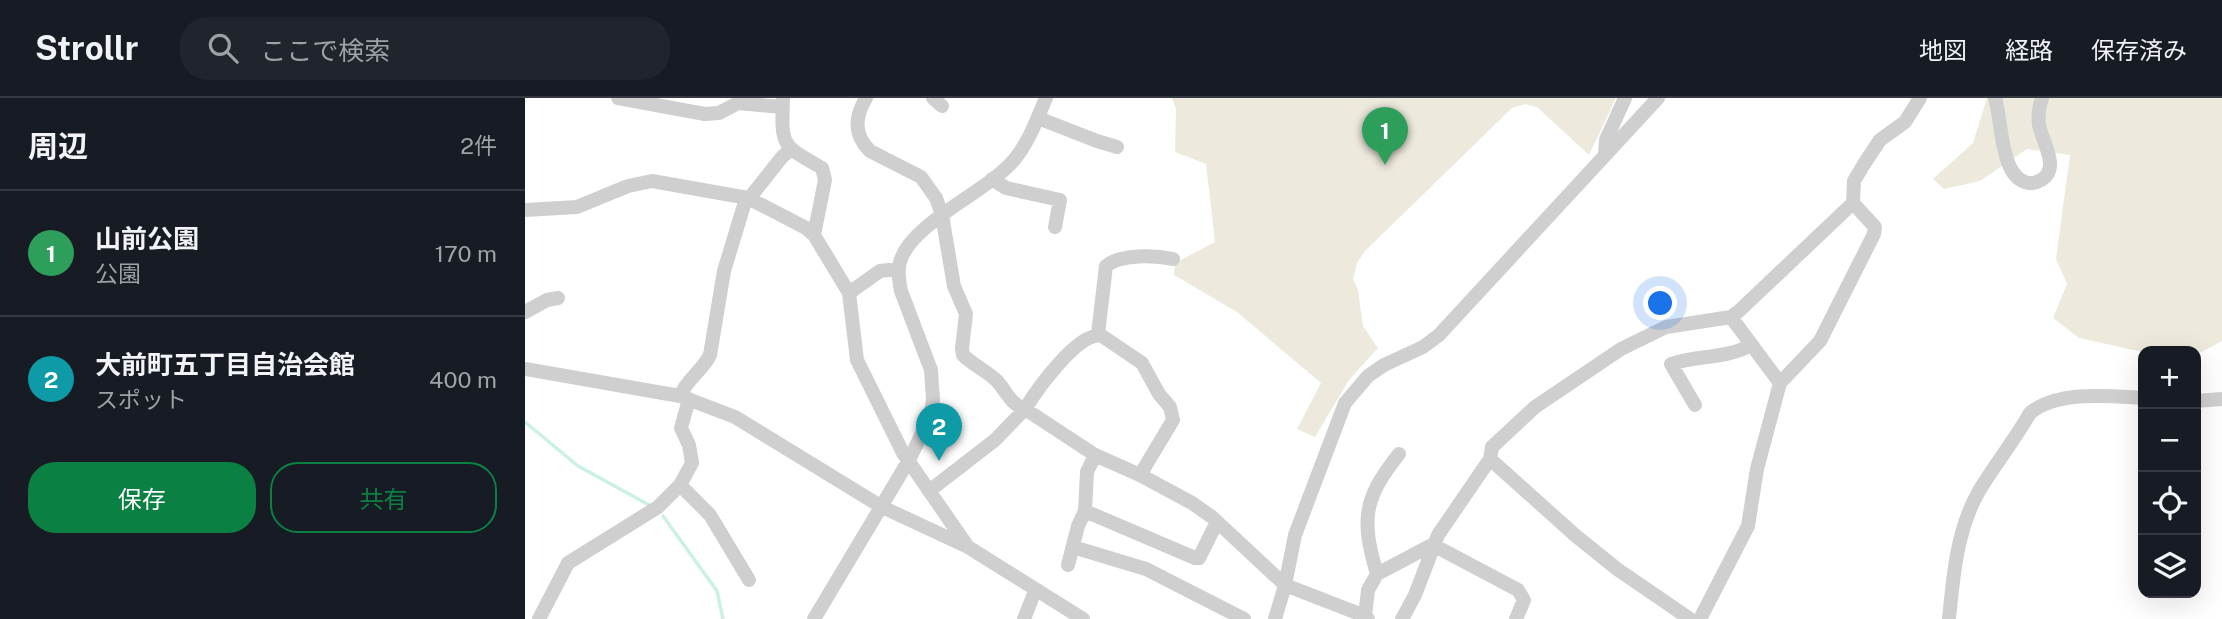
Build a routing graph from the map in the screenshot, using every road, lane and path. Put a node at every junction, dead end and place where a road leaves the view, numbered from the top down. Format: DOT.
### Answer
graph roads {
  1 [pos="618,98"];
  2 [pos="866,98"];
  3 [pos="1046,98"];
  4 [pos="1625,98"];
  5 [pos="1658,98"];
  6 [pos="1920,98"];
  7 [pos="1995,98"];
  8 [pos="2042,98"];
  9 [pos="783,103"];
  10 [pos="1038,118"];
  11 [pos="1117,147"];
  12 [pos="790,149"];
  13 [pos="1605,154"];
  14 [pos="992,179"];
  15 [pos="748,198"];
  16 [pos="1853,202"];
  17 [pos="525,210"];
  18 [pos="942,215"];
  19 [pos="1055,227"];
  20 [pos="814,235"];
  21 [pos="1173,259"];
  22 [pos="899,269"];
  23 [pos="849,293"];
  24 [pos="558,298"];
  25 [pos="525,312"];
  26 [pos="1731,317"];
  27 [pos="1098,334"];
  28 [pos="1751,345"];
  29 [pos="525,369"];
  30 [pos="1780,383"];
  31 [pos="685,397"];
  32 [pos="2138,398"];
  33 [pos="2222,399"];
  34 [pos="2201,401"];
  35 [pos="1695,405"];
  36 [pos="1025,409"];
  37 [pos="1399,454"];
  38 [pos="1095,455"];
  39 [pos="1490,458"];
  40 [pos="909,460"];
  41 [pos="1140,475"];
  42 [pos="680,485"];
  43 [pos="929,491"];
  44 [pos="882,507"];
  45 [pos="1085,511"];
  46 [pos="1217,522"];
  47 [pos="1435,546"];
  48 [pos="968,547"];
  49 [pos="1073,547"];
  50 [pos="1068,565"];
  51 [pos="1377,574"];
  52 [pos="749,580"];
  53 [pos="1285,585"];
  54 [pos="1035,591"];
  55 [pos="1366,617"];
  56 [pos="540,619"];
  57 [pos="814,619"];
  58 [pos="1024,619"];
  59 [pos="1083,619"];
  60 [pos="1244,619"];
  61 [pos="1275,619"];
  62 [pos="1402,619"];
  63 [pos="1516,619"];
  64 [pos="1691,619"];
  65 [pos="1700,619"];
  66 [pos="1949,619"];
  1 -- 9 [label="street"];
  2 -- 18 [label="street"];
  3 -- 10 [label="street"];
  4 -- 13 [label="street"];
  5 -- 13 [label="street"];
  6 -- 16 [label="street"];
  7 -- 8 [label="street"];
  9 -- 12 [label="street"];
  10 -- 11 [label="street"];
  10 -- 14 [label="street"];
  12 -- 15 [label="street"];
  12 -- 20 [label="street"];
  13 -- 53 [label="street"];
  14 -- 18 [label="street"];
  14 -- 19 [label="street"];
  15 -- 17 [label="street"];
  15 -- 20 [label="street"];
  15 -- 31 [label="street"];
  16 -- 26 [label="street"];
  16 -- 30 [label="street"];
  18 -- 22 [label="street"];
  18 -- 36 [label="street"];
  20 -- 23 [label="street"];
  21 -- 27 [label="street"];
  22 -- 23 [label="street"];
  22 -- 40 [label="street"];
  23 -- 40 [label="street"];
  24 -- 25 [label="street"];
  26 -- 28 [label="street"];
  26 -- 39 [label="street"];
  27 -- 36 [label="street"];
  27 -- 41 [label="street"];
  28 -- 30 [label="street"];
  28 -- 35 [label="street"];
  29 -- 31 [label="street"];
  30 -- 65 [label="street"];
  31 -- 42 [label="street"];
  31 -- 44 [label="street"];
  32 -- 66 [label="street"];
  33 -- 34 [label="street"];
  36 -- 38 [label="street"];
  36 -- 43 [label="street"];
  37 -- 51 [label="street"];
  38 -- 41 [label="street"];
  38 -- 45 [label="street"];
  39 -- 47 [label="street"];
  39 -- 64 [label="street"];
  40 -- 43 [label="street"];
  40 -- 44 [label="street"];
  41 -- 46 [label="street"];
  42 -- 52 [label="street"];
  42 -- 56 [label="street"];
  43 -- 48 [label="street"];
  44 -- 48 [label="street"];
  44 -- 57 [label="street"];
  45 -- 46 [label="street"];
  45 -- 49 [label="street"];
  46 -- 53 [label="street"];
  47 -- 51 [label="street"];
  47 -- 62 [label="street"];
  47 -- 63 [label="street"];
  48 -- 54 [label="street"];
  49 -- 50 [label="street"];
  49 -- 60 [label="street"];
  51 -- 55 [label="street"];
  53 -- 55 [label="street"];
  53 -- 61 [label="street"];
  54 -- 58 [label="street"];
  54 -- 59 [label="street"];
}
